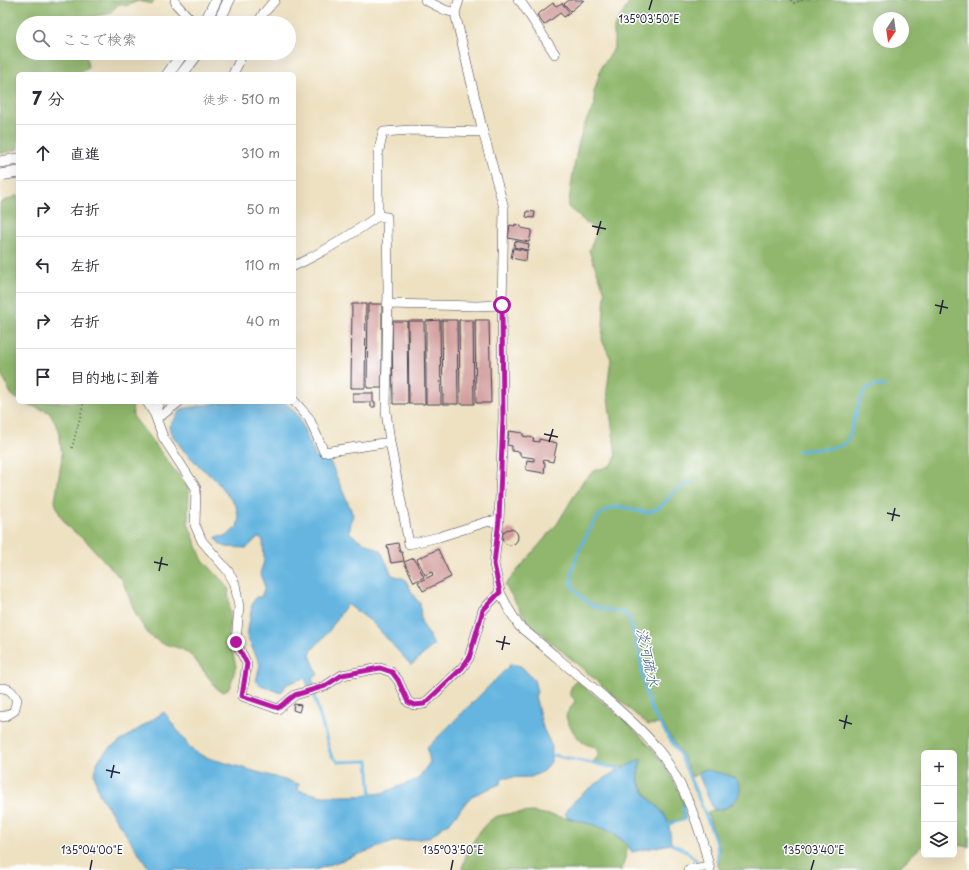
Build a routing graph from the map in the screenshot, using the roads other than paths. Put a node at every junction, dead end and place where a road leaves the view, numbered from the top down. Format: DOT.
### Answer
graph roads {
  1 [pos="175,0"];
  2 [pos="216,0"];
  3 [pos="229,0"];
  4 [pos="275,0"];
  5 [pos="425,0"];
  6 [pos="459,0"];
  7 [pos="518,0"];
  8 [pos="455,13"];
  9 [pos="187,16"];
  10 [pos="208,16"];
  11 [pos="221,16"];
  12 [pos="262,16"];
  13 [pos="555,54"];
  14 [pos="178,60"];
  15 [pos="193,60"];
  16 [pos="239,60"];
  17 [pos="169,72"];
  18 [pos="184,72"];
  19 [pos="234,72"];
  20 [pos="483,132"];
  21 [pos="16,159"];
  22 [pos="0,162"];
  23 [pos="16,172"];
  24 [pos="0,175"];
  25 [pos="378,216"];
  26 [pos="296,265"];
  27 [pos="387,304"];
  28 [pos="502,305"];
  29 [pos="296,403"];
  30 [pos="148,404"];
  31 [pos="158,404"];
  32 [pos="176,404"];
  33 [pos="155,415"];
  34 [pos="390,442"];
  35 [pos="499,520"];
  36 [pos="500,592"];
  37 [pos="0,688"];
  38 [pos="0,716"];
  39 [pos="709,868"];
  40 [pos="688,870"];
  1 -- 9 [label="street"];
  2 -- 10 [label="street"];
  3 -- 11 [label="street"];
  4 -- 12 [label="street"];
  5 -- 8 [label="street"];
  6 -- 8 [label="street"];
  7 -- 13 [label="street"];
  8 -- 20 [label="street"];
  14 -- 17 [label="street"];
  15 -- 18 [label="street"];
  16 -- 19 [label="street"];
  20 -- 25 [label="street"];
  20 -- 28 [label="street"];
  21 -- 22 [label="street"];
  23 -- 24 [label="street"];
  25 -- 26 [label="street"];
  25 -- 27 [label="street"];
  27 -- 28 [label="street"];
  27 -- 34 [label="street"];
  28 -- 35 [label="street"];
  29 -- 34 [label="street"];
  30 -- 33 [label="street"];
  31 -- 33 [label="street"];
  32 -- 33 [label="street"];
  33 -- 36 [label="street"];
  34 -- 35 [label="street"];
  35 -- 36 [label="street"];
  36 -- 39 [label="street"];
  37 -- 38 [label="street"];
  39 -- 40 [label="street"];
}
